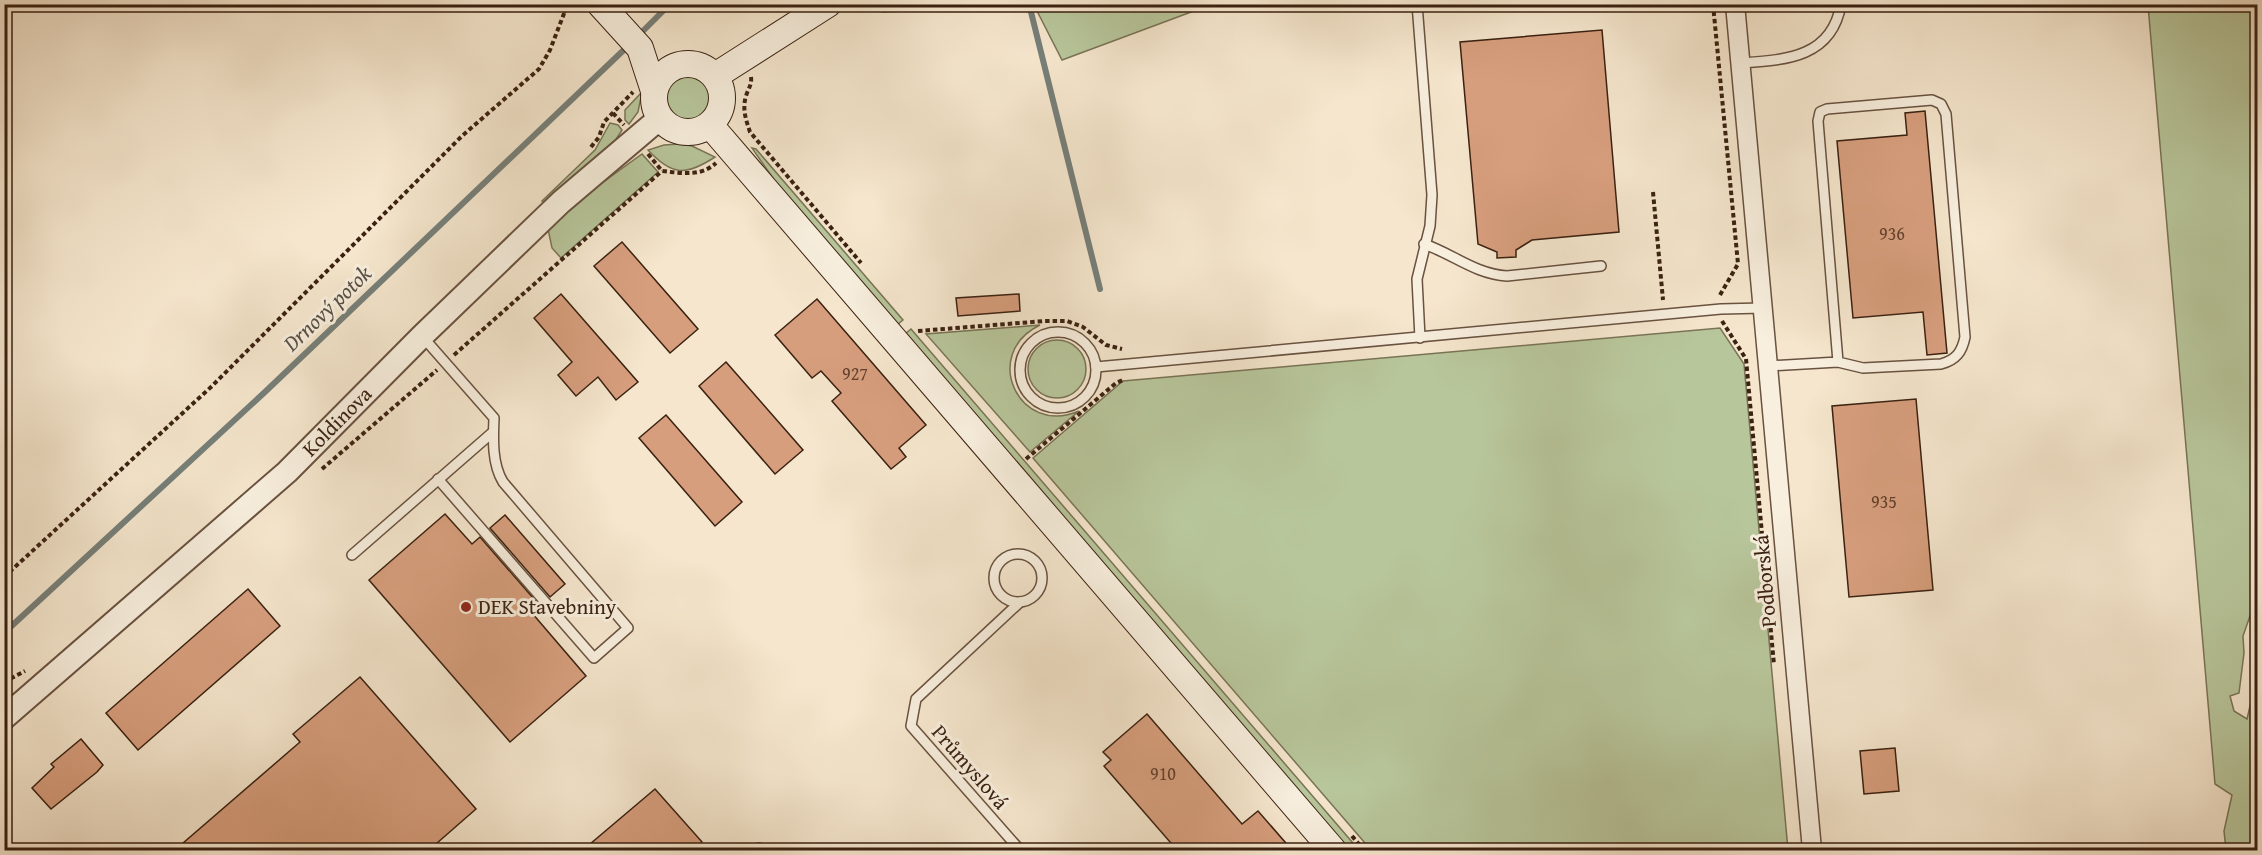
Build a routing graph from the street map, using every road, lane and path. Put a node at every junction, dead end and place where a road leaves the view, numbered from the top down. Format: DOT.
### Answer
graph roads {
  1 [pos="559,4"];
  2 [pos="572,4"];
  3 [pos="828,4"];
  4 [pos="1417,4"];
  5 [pos="1713,4"];
  6 [pos="1736,4"];
  7 [pos="1841,4"];
  8 [pos="603,8"];
  9 [pos="565,11"];
  10 [pos="645,53"];
  11 [pos="742,60"];
  12 [pos="1741,63"];
  13 [pos="678,65"];
  14 [pos="715,76"];
  15 [pos="654,91"];
  16 [pos="660,118"];
  17 [pos="710,125"];
  18 [pos="663,171"];
  19 [pos="1653,192"];
  20 [pos="1424,244"];
  21 [pos="1601,266"];
  22 [pos="864,267"];
  23 [pos="1720,295"];
  24 [pos="1709,296"];
  25 [pos="1675,299"];
  26 [pos="1663,300"];
  27 [pos="1652,301"];
  28 [pos="1763,308"];
  29 [pos="1721,309"];
  30 [pos="910,322"];
  31 [pos="422,336"];
  32 [pos="1420,338"];
  33 [pos="1127,349"];
  34 [pos="451,357"];
  35 [pos="1838,362"];
  36 [pos="442,365"];
  37 [pos="1768,366"];
  38 [pos="1096,367"];
  39 [pos="1128,377"];
  40 [pos="493,432"];
  41 [pos="1026,459"];
  42 [pos="316,474"];
  43 [pos="438,479"];
  44 [pos="352,555"];
  45 [pos="4,577"];
  46 [pos="1020,602"];
  47 [pos="1775,666"];
  48 [pos="4,718"];
  49 [pos="756,850"];
  50 [pos="762,850"];
  51 [pos="1020,850"];
  52 [pos="1333,850"];
  53 [pos="1812,850"];
  1 -- 9 [label="path"];
  2 -- 9 [label="path"];
  3 -- 11 [label="main road"];
  4 -- 20 [label="lane"];
  5 -- 23 [label="path"];
  6 -- 12 [label="street, Podborská"];
  7 -- 12 [label="lane"];
  8 -- 10 [label="main road"];
  9 -- 45 [label="path"];
  10 -- 13 [label="main road"];
  10 -- 15 [label="main road"];
  11 -- 14 [label="main road"];
  11 -- 22 [label="path"];
  12 -- 28 [label="street, Podborská"];
  13 -- 14 [label="main road"];
  13 -- 15 [label="main road"];
  14 -- 17 [label="main road"];
  15 -- 16 [label="main road"];
  16 -- 17 [label="main road"];
  16 -- 31 [label="street, Koldinova"];
  17 -- 52 [label="main road"];
  18 -- 34 [label="path"];
  19 -- 26 [label="path"];
  20 -- 21 [label="lane"];
  20 -- 32 [label="lane"];
  23 -- 24 [label="path"];
  23 -- 29 [label="path"];
  25 -- 26 [label="path"];
  26 -- 27 [label="path"];
  28 -- 29 [label="lane"];
  28 -- 37 [label="street, Podborská"];
  29 -- 32 [label="lane"];
  29 -- 47 [label="path"];
  30 -- 33 [label="path"];
  31 -- 40 [label="lane"];
  31 -- 48 [label="street, Koldinova"];
  32 -- 38 [label="lane"];
  35 -- 35 [label="lane"];
  35 -- 37 [label="lane"];
  36 -- 42 [label="path"];
  37 -- 53 [label="street, Podborská"];
  38 -- 38 [label="lane"];
  39 -- 41 [label="path"];
  40 -- 43 [label="lane"];
  40 -- 43 [label="lane"];
  43 -- 44 [label="lane"];
  46 -- 46 [label="lane"];
  46 -- 51 [label="lane, Průmyslová"];
  49 -- 50 [label="lane"];
}
